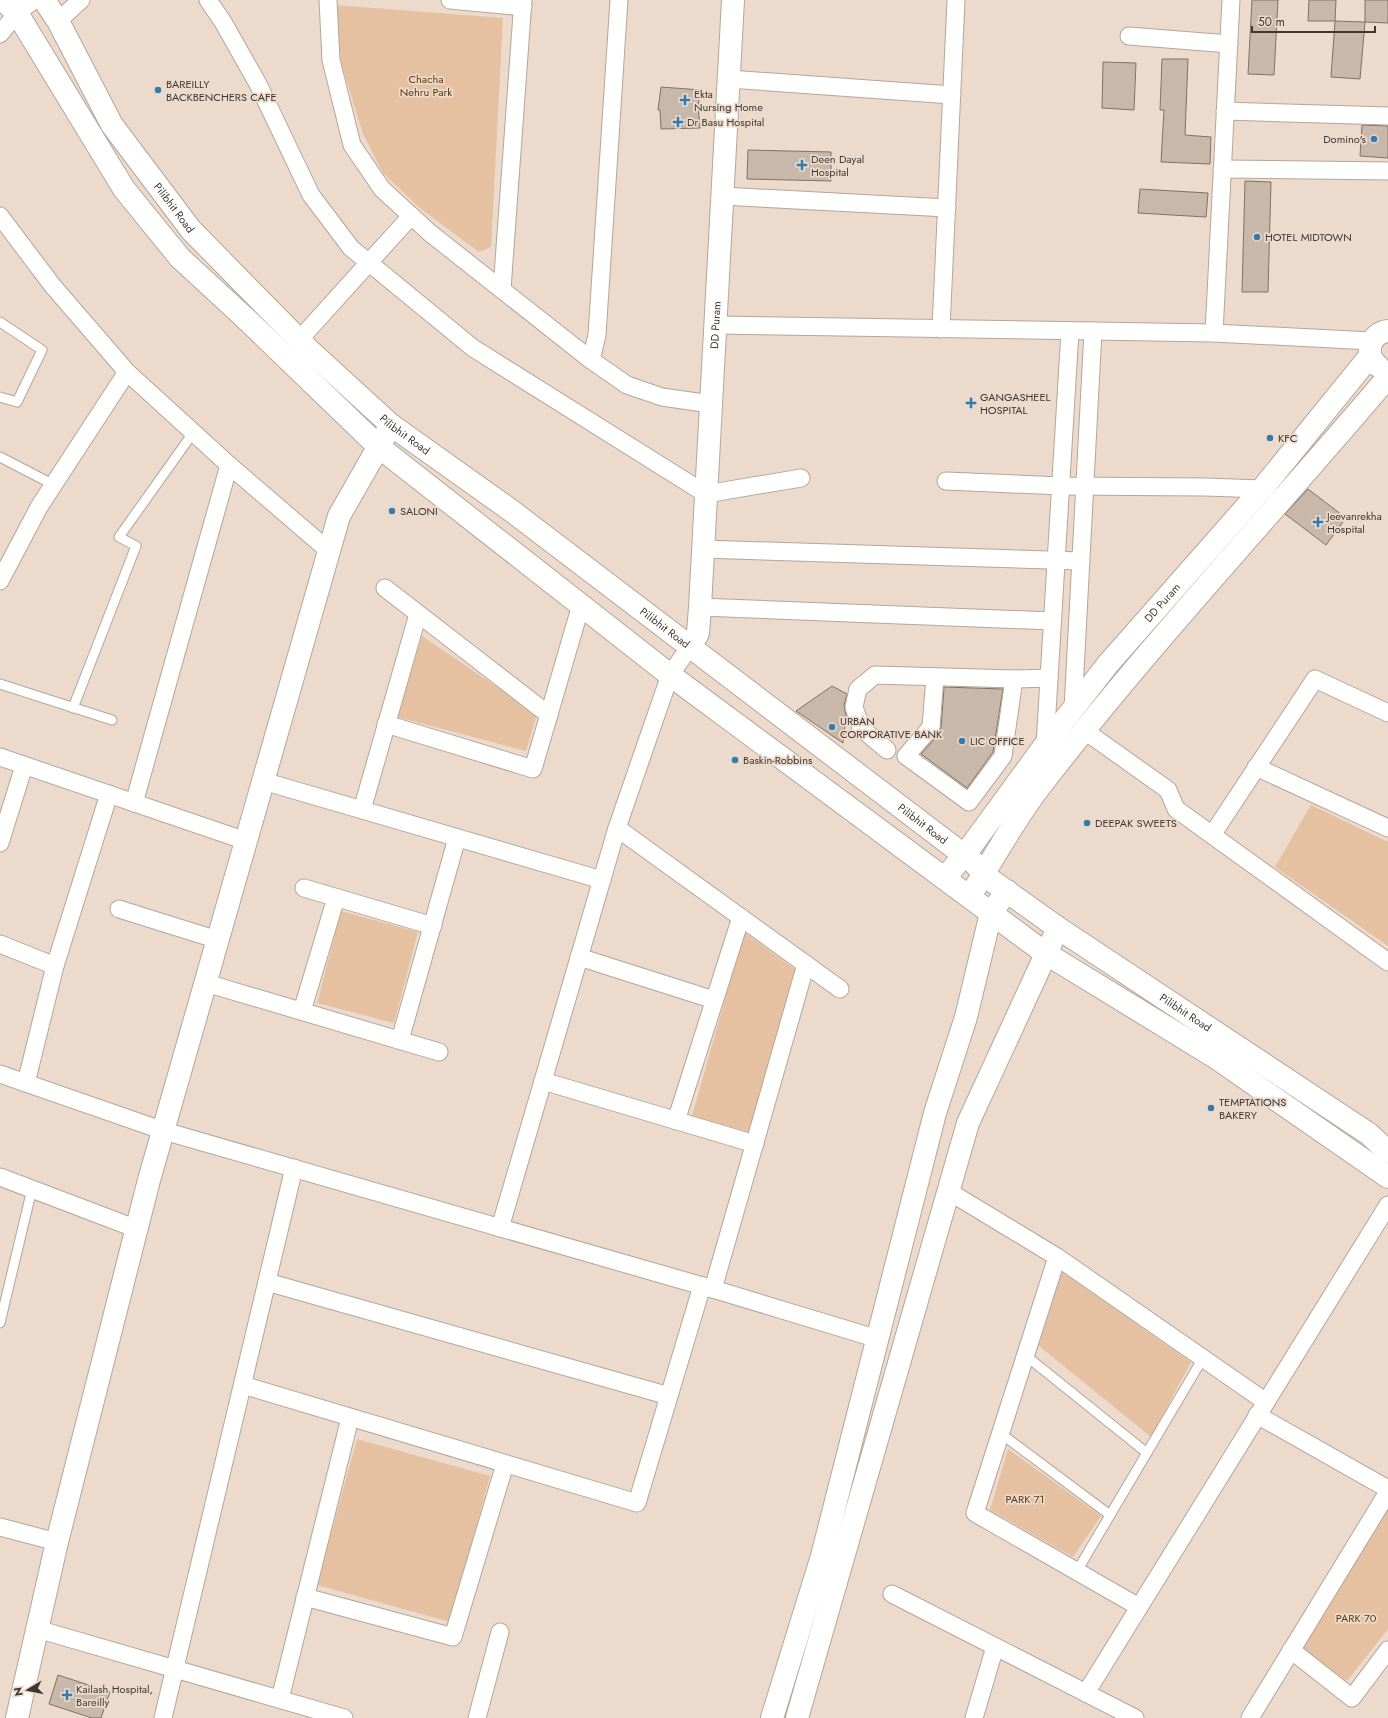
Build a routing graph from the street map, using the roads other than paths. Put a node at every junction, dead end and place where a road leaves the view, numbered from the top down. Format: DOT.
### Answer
graph roads {
  1 [pos="34,0"];
  2 [pos="44,0"];
  3 [pos="81,0"];
  4 [pos="208,0"];
  5 [pos="328,0"];
  6 [pos="450,0"];
  7 [pos="619,0"];
  8 [pos="733,0"];
  9 [pos="956,0"];
  10 [pos="1231,0"];
  11 [pos="523,3"];
  12 [pos="10,7"];
  13 [pos="58,21"];
  14 [pos="0,34"];
  15 [pos="1129,36"];
  16 [pos="1228,44"];
  17 [pos="729,79"];
  18 [pos="952,95"];
  19 [pos="1225,111"];
  20 [pos="1388,116"];
  21 [pos="1222,169"];
  22 [pos="1388,171"];
  23 [pos="722,196"];
  24 [pos="946,208"];
  25 [pos="411,216"];
  26 [pos="1,219"];
  27 [pos="371,262"];
  28 [pos="502,289"];
  29 [pos="0,323"];
  30 [pos="715,325"];
  31 [pos="941,329"];
  32 [pos="1070,331"];
  33 [pos="1093,331"];
  34 [pos="1214,333"];
  35 [pos="299,340"];
  36 [pos="1376,343"];
  37 [pos="591,360"];
  38 [pos="1388,370"];
  39 [pos="127,372"];
  40 [pos="1388,377"];
  41 [pos="0,397"];
  42 [pos="711,404"];
  43 [pos="392,425"];
  44 [pos="194,433"];
  45 [pos="379,447"];
  46 [pos="0,457"];
  47 [pos="229,465"];
  48 [pos="801,478"];
  49 [pos="946,482"];
  50 [pos="54,484"];
  51 [pos="1061,486"];
  52 [pos="1084,486"];
  53 [pos="1262,489"];
  54 [pos="706,494"];
  55 [pos="703,549"];
  56 [pos="329,551"];
  57 [pos="1056,560"];
  58 [pos="1081,560"];
  59 [pos="0,581"];
  60 [pos="385,588"];
  61 [pos="581,605"];
  62 [pos="700,607"];
  63 [pos="418,614"];
  64 [pos="1052,621"];
  65 [pos="689,648"];
  66 [pos="670,675"];
  67 [pos="934,677"];
  68 [pos="1049,678"];
  69 [pos="1014,679"];
  70 [pos="0,684"];
  71 [pos="73,708"];
  72 [pos="1073,709"];
  73 [pos="1388,713"];
  74 [pos="549,714"];
  75 [pos="112,720"];
  76 [pos="386,724"];
  77 [pos="1085,731"];
  78 [pos="1045,745"];
  79 [pos="887,750"];
  80 [pos="0,758"];
  81 [pos="24,766"];
  82 [pos="1256,767"];
  83 [pos="263,781"];
  84 [pos="109,794"];
  85 [pos="134,803"];
  86 [pos="362,810"];
  87 [pos="617,828"];
  88 [pos="1388,828"];
  89 [pos="1212,835"];
  90 [pos="457,838"];
  91 [pos="246,841"];
  92 [pos="0,843"];
  93 [pos="963,855"];
  94 [pos="985,872"];
  95 [pos="945,878"];
  96 [pos="602,880"];
  97 [pos="304,888"];
  98 [pos="1007,891"];
  99 [pos="970,896"];
  100 [pos="336,898"];
  101 [pos="119,909"];
  102 [pos="990,912"];
  103 [pos="741,917"];
  104 [pos="432,926"];
  105 [pos="1058,928"];
  106 [pos="218,940"];
  107 [pos="0,944"];
  108 [pos="1045,953"];
  109 [pos="579,957"];
  110 [pos="1388,962"];
  111 [pos="806,964"];
  112 [pos="55,966"];
  113 [pos="206,983"];
  114 [pos="840,989"];
  115 [pos="714,1000"];
  116 [pos="302,1011"];
  117 [pos="400,1040"];
  118 [pos="439,1052"];
  119 [pos="0,1074"];
  120 [pos="543,1081"];
  121 [pos="26,1083"];
  122 [pos="676,1121"];
  123 [pos="164,1130"];
  124 [pos="755,1144"];
  125 [pos="1388,1152"];
  126 [pos="294,1168"];
  127 [pos="0,1177"];
  128 [pos="1388,1177"];
  129 [pos="32,1189"];
  130 [pos="948,1191"];
  131 [pos="1388,1205"];
  132 [pos="500,1228"];
  133 [pos="137,1229"];
  134 [pos="1057,1257"];
  135 [pos="267,1282"];
  136 [pos="707,1288"];
  137 [pos="0,1323"];
  138 [pos="878,1339"];
  139 [pos="1025,1355"];
  140 [pos="1203,1358"];
  141 [pos="243,1385"];
  142 [pos="669,1396"];
  143 [pos="1261,1409"];
  144 [pos="350,1418"];
  145 [pos="1000,1433"];
  146 [pos="1147,1453"];
  147 [pos="505,1464"];
  148 [pos="1388,1489"];
  149 [pos="1388,1492"];
  150 [pos="1110,1515"];
  151 [pos="0,1528"];
  152 [pos="57,1542"];
  153 [pos="1077,1571"];
  154 [pos="892,1594"];
  155 [pos="306,1597"];
  156 [pos="1140,1607"];
  157 [pos="37,1628"];
  158 [pos="500,1632"];
  159 [pos="995,1647"];
  160 [pos="1291,1650"];
  161 [pos="1388,1650"];
  162 [pos="176,1669"];
  163 [pos="1086,1693"];
  164 [pos="280,1699"];
  165 [pos="302,1712"];
  166 [pos="17,1718"];
  167 [pos="163,1718"];
  168 [pos="344,1718"];
  169 [pos="477,1718"];
  170 [pos="772,1718"];
  171 [pos="797,1718"];
  172 [pos="974,1718"];
  173 [pos="1135,1718"];
  174 [pos="1250,1718"];
  1 -- 12 [label="street"];
  2 -- 13 [label="main road, Pilibhit Road"];
  3 -- 13 [label="street"];
  4 -- 27 [label="street"];
  5 -- 25 [label="street"];
  6 -- 11 [label="street"];
  7 -- 37 [label="street"];
  8 -- 17 [label="main road, DD Puram"];
  9 -- 18 [label="street"];
  10 -- 16 [label="street"];
  11 -- 28 [label="street"];
  12 -- 14 [label="street"];
  12 -- 45 [label="main road"];
  13 -- 35 [label="main road, Pilibhit Road"];
  15 -- 16 [label="street"];
  16 -- 19 [label="street"];
  17 -- 18 [label="street"];
  17 -- 23 [label="main road, DD Puram"];
  18 -- 24 [label="street"];
  19 -- 20 [label="street"];
  19 -- 21 [label="street"];
  21 -- 22 [label="street"];
  21 -- 34 [label="street"];
  23 -- 24 [label="street"];
  23 -- 30 [label="main road, DD Puram"];
  24 -- 31 [label="street"];
  25 -- 27 [label="street"];
  25 -- 28 [label="street"];
  26 -- 39 [label="street"];
  27 -- 35 [label="street"];
  27 -- 54 [label="street"];
  28 -- 37 [label="street"];
  29 -- 41 [label="lane"];
  30 -- 31 [label="street"];
  30 -- 42 [label="main road, DD Puram"];
  31 -- 32 [label="street"];
  32 -- 33 [label="street"];
  32 -- 51 [label="street"];
  33 -- 34 [label="street"];
  33 -- 52 [label="street"];
  34 -- 36 [label="street"];
  35 -- 43 [label="main road, Pilibhit Road"];
  36 -- 38 [label="main road"];
  36 -- 53 [label="main road, DD Puram"];
  37 -- 42 [label="street"];
  39 -- 44 [label="street"];
  39 -- 50 [label="street"];
  40 -- 77 [label="main road, DD Puram"];
  42 -- 54 [label="main road, DD Puram"];
  43 -- 45 [label="main road"];
  43 -- 65 [label="main road, Pilibhit Road"];
  44 -- 47 [label="street"];
  44 -- 71 [label="lane"];
  45 -- 56 [label="main road"];
  45 -- 61 [label="main road"];
  46 -- 50 [label="lane"];
  47 -- 56 [label="street"];
  47 -- 85 [label="street"];
  48 -- 54 [label="street"];
  49 -- 51 [label="street"];
  50 -- 59 [label="street"];
  51 -- 52 [label="street"];
  51 -- 57 [label="street"];
  52 -- 53 [label="street"];
  52 -- 58 [label="street"];
  53 -- 72 [label="main road, DD Puram"];
  54 -- 55 [label="main road, DD Puram"];
  55 -- 57 [label="street"];
  55 -- 62 [label="main road, DD Puram"];
  56 -- 83 [label="main road"];
  57 -- 58 [label="street"];
  57 -- 64 [label="street"];
  58 -- 72 [label="street"];
  60 -- 63 [label="street"];
  61 -- 66 [label="main road"];
  61 -- 74 [label="street"];
  62 -- 64 [label="street"];
  62 -- 65 [label="main road, DD Puram"];
  63 -- 74 [label="street"];
  63 -- 76 [label="street"];
  64 -- 68 [label="street"];
  65 -- 66 [label="street"];
  65 -- 93 [label="main road, Pilibhit Road"];
  66 -- 87 [label="street"];
  66 -- 95 [label="main road"];
  67 -- 69 [label="street"];
  67 -- 69 [label="street"];
  67 -- 79 [label="street"];
  68 -- 69 [label="street"];
  68 -- 78 [label="street"];
  70 -- 71 [label="lane"];
  71 -- 75 [label="lane"];
  72 -- 78 [label="main road, DD Puram"];
  73 -- 82 [label="street"];
  74 -- 76 [label="street"];
  76 -- 86 [label="street"];
  77 -- 89 [label="street"];
  77 -- 94 [label="main road, DD Puram"];
  78 -- 93 [label="main road, DD Puram"];
  80 -- 81 [label="street"];
  81 -- 84 [label="street"];
  81 -- 92 [label="street"];
  82 -- 88 [label="street"];
  82 -- 89 [label="street"];
  83 -- 86 [label="street"];
  83 -- 91 [label="main road"];
  84 -- 85 [label="street"];
  84 -- 112 [label="street"];
  85 -- 91 [label="street"];
  86 -- 90 [label="street"];
  87 -- 96 [label="street"];
  87 -- 103 [label="street"];
  89 -- 110 [label="street"];
  90 -- 96 [label="street"];
  90 -- 104 [label="street"];
  91 -- 106 [label="main road"];
  93 -- 94 [label="main road, Pilibhit Road"];
  93 -- 95 [label="main road, DD Puram"];
  94 -- 98 [label="main road, Pilibhit Road"];
  94 -- 99 [label="main road, DD Puram"];
  95 -- 99 [label="main road"];
  96 -- 109 [label="street"];
  97 -- 100 [label="street"];
  98 -- 102 [label="main road"];
  98 -- 105 [label="main road, Pilibhit Road"];
  99 -- 102 [label="main road"];
  100 -- 104 [label="street"];
  100 -- 116 [label="street"];
  101 -- 106 [label="street"];
  102 -- 108 [label="main road"];
  102 -- 138 [label="main road"];
  103 -- 111 [label="street"];
  103 -- 115 [label="street"];
  104 -- 117 [label="street"];
  105 -- 108 [label="main road"];
  105 -- 125 [label="main road, Pilibhit Road"];
  106 -- 113 [label="main road"];
  107 -- 112 [label="street"];
  108 -- 128 [label="main road"];
  108 -- 130 [label="main road"];
  109 -- 115 [label="street"];
  109 -- 120 [label="street"];
  111 -- 114 [label="street"];
  111 -- 124 [label="street"];
  112 -- 121 [label="street"];
  113 -- 116 [label="street"];
  113 -- 123 [label="main road"];
  115 -- 122 [label="street"];
  116 -- 117 [label="street"];
  117 -- 118 [label="street"];
  119 -- 121 [label="street"];
  120 -- 122 [label="street"];
  120 -- 132 [label="street"];
  121 -- 123 [label="street"];
  122 -- 124 [label="street"];
  123 -- 126 [label="street"];
  123 -- 133 [label="main road"];
  124 -- 136 [label="street"];
  126 -- 132 [label="street"];
  126 -- 135 [label="street"];
  127 -- 129 [label="street"];
  129 -- 133 [label="street"];
  129 -- 137 [label="lane"];
  130 -- 134 [label="street"];
  130 -- 171 [label="main road"];
  131 -- 143 [label="street"];
  132 -- 136 [label="street"];
  133 -- 152 [label="main road"];
  134 -- 139 [label="street"];
  134 -- 140 [label="street"];
  135 -- 141 [label="street"];
  135 -- 142 [label="street"];
  136 -- 138 [label="street"];
  136 -- 142 [label="street"];
  138 -- 170 [label="main road"];
  139 -- 145 [label="street"];
  139 -- 146 [label="lane"];
  140 -- 143 [label="street"];
  140 -- 146 [label="lane"];
  141 -- 144 [label="street"];
  141 -- 162 [label="street"];
  142 -- 147 [label="street"];
  143 -- 148 [label="street"];
  143 -- 156 [label="street"];
  144 -- 147 [label="street"];
  144 -- 155 [label="street"];
  145 -- 150 [label="lane"];
  145 -- 153 [label="street"];
  146 -- 150 [label="lane"];
  147 -- 155 [label="street"];
  149 -- 160 [label="street"];
  150 -- 153 [label="lane"];
  151 -- 152 [label="street"];
  152 -- 157 [label="main road"];
  153 -- 156 [label="street"];
  154 -- 159 [label="street"];
  155 -- 164 [label="street"];
  156 -- 163 [label="street"];
  157 -- 162 [label="street"];
  157 -- 166 [label="main road"];
  158 -- 169 [label="street"];
  159 -- 163 [label="street"];
  159 -- 172 [label="street"];
  160 -- 161 [label="street"];
  160 -- 174 [label="street"];
  162 -- 164 [label="street"];
  162 -- 167 [label="street"];
  163 -- 173 [label="street"];
  164 -- 165 [label="street"];
  165 -- 168 [label="street"];
}
